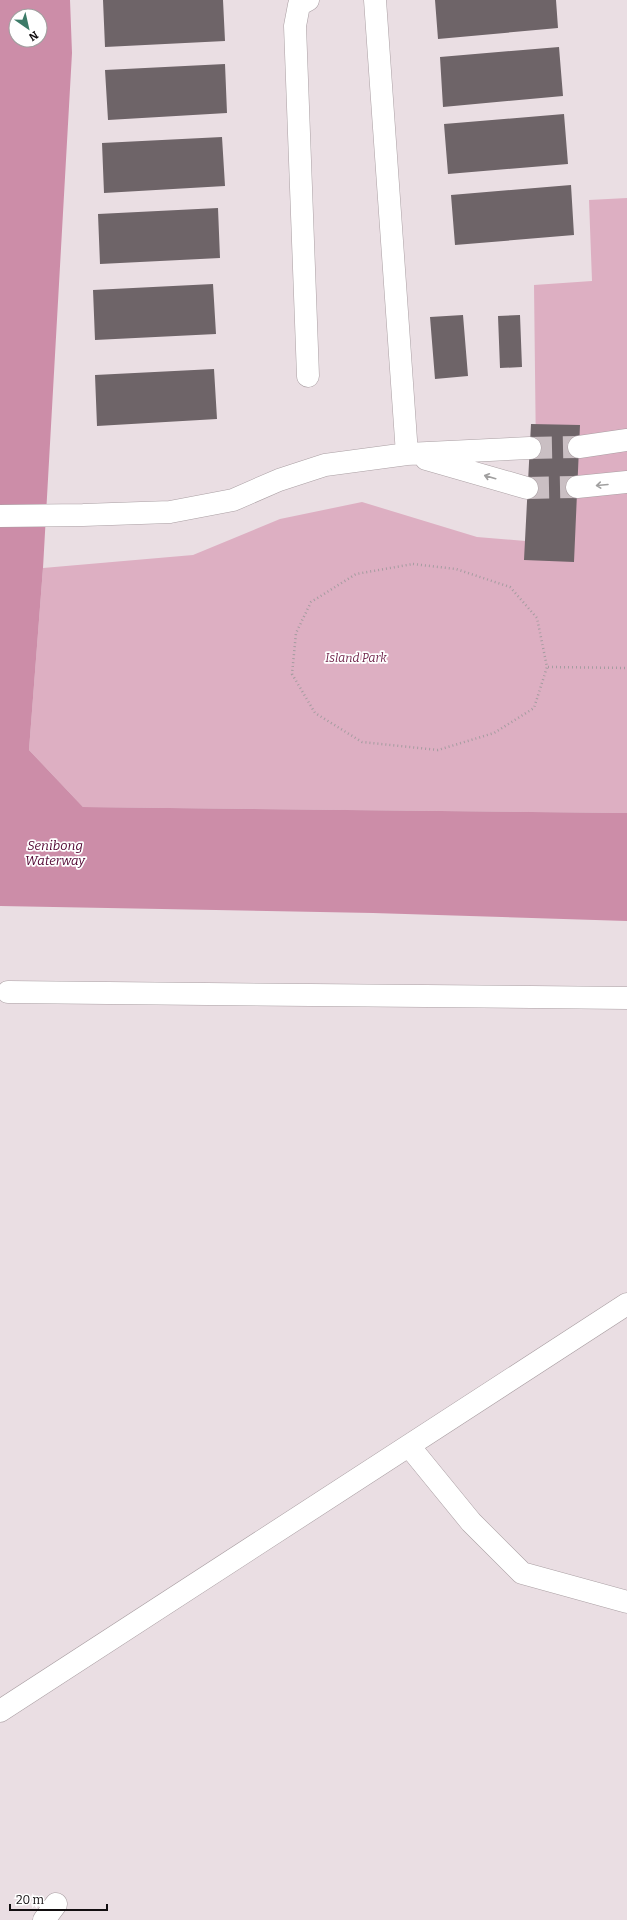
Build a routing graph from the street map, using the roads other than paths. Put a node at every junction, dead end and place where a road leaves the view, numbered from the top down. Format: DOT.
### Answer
graph roads {
  1 [pos="308,0"];
  2 [pos="375,0"];
  3 [pos="308,376"];
  4 [pos="627,440"];
  5 [pos="579,447"];
  6 [pos="530,448"];
  7 [pos="407,454"];
  8 [pos="627,482"];
  9 [pos="577,487"];
  10 [pos="528,488"];
  11 [pos="0,516"];
  12 [pos="8,992"];
  13 [pos="627,998"];
  14 [pos="627,1304"];
  15 [pos="409,1446"];
  16 [pos="627,1602"];
  17 [pos="0,1711"];
  1 -- 3 [label="street"];
  2 -- 7 [label="street"];
  4 -- 5 [label="street"];
  6 -- 7 [label="street"];
  10 -- 7 [label="street, one-way"];
  7 -- 11 [label="street"];
  8 -- 9 [label="street, one-way"];
  12 -- 13 [label="street"];
  14 -- 15 [label="street"];
  15 -- 16 [label="street"];
  15 -- 17 [label="street"];
}
